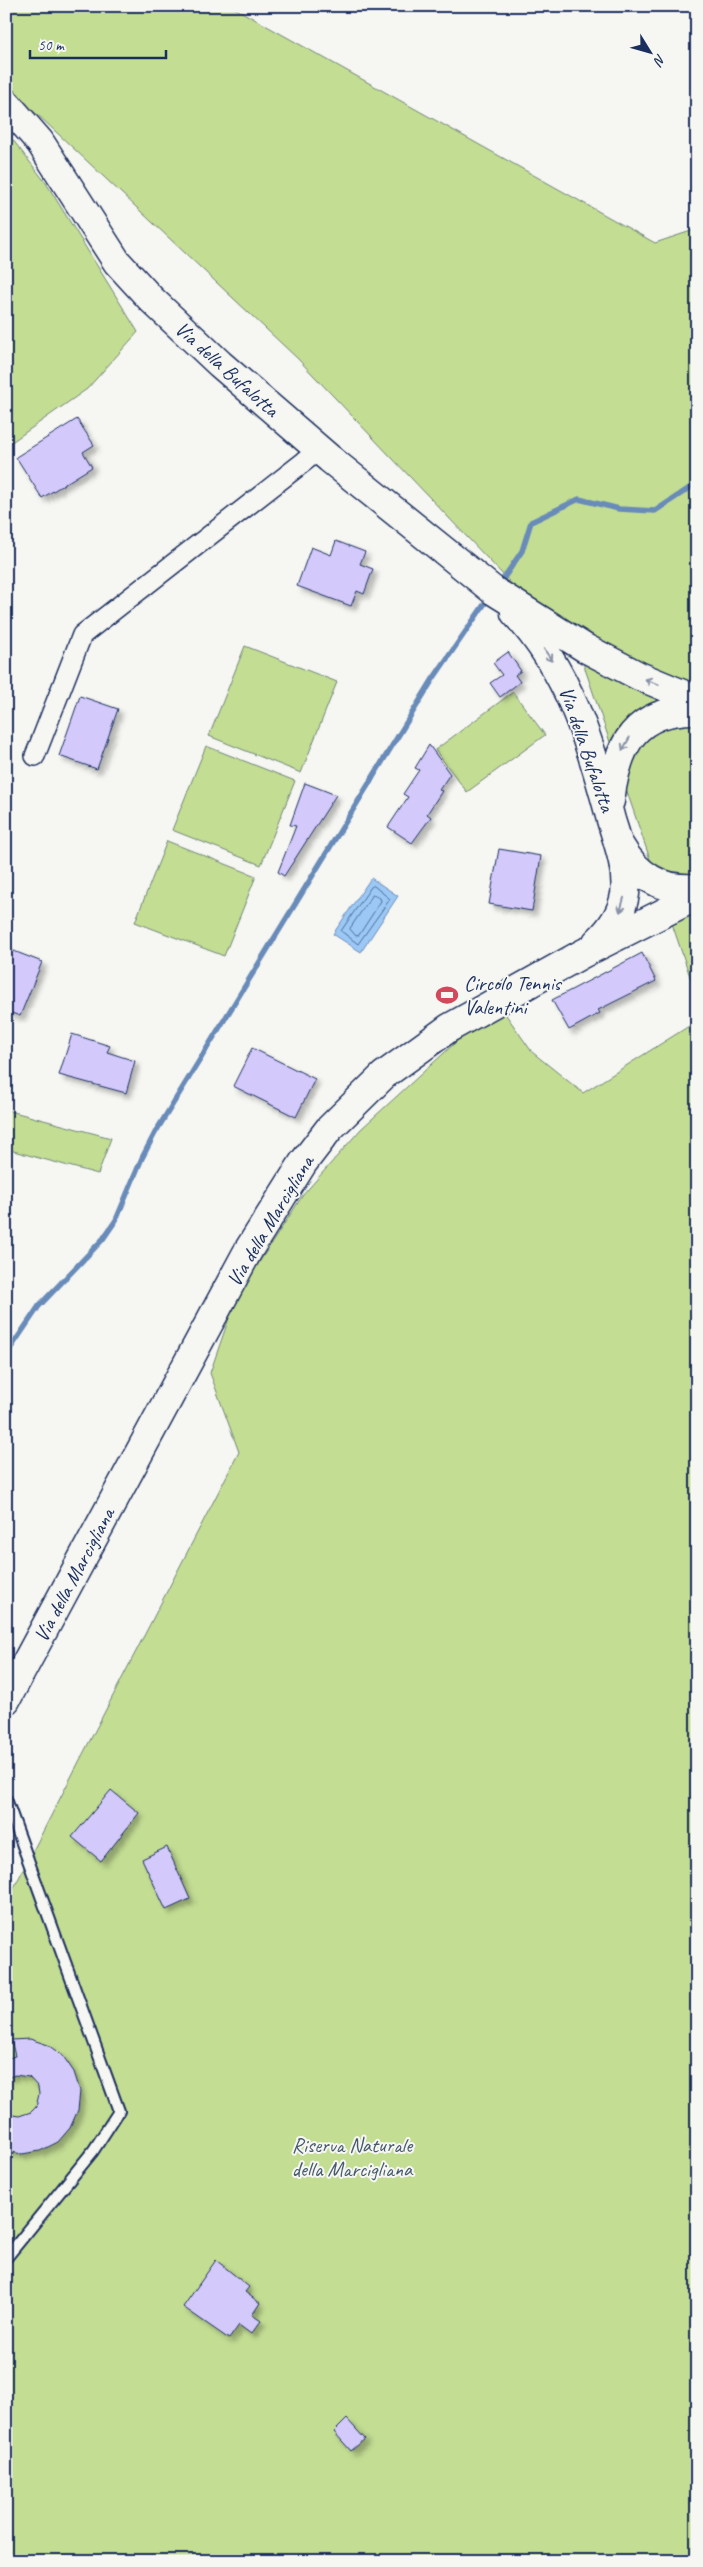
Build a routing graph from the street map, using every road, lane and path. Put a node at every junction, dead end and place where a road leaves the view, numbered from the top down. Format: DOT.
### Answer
graph roads {
  1 [pos="6,103"];
  2 [pos="319,450"];
  3 [pos="494,591"];
  4 [pos="697,700"];
  5 [pos="697,710"];
  6 [pos="35,756"];
  7 [pos="609,809"];
  8 [pos="617,840"];
  9 [pos="697,888"];
  10 [pos="697,896"];
  11 [pos="582,954"];
  12 [pos="6,1700"];
  13 [pos="6,1799"];
  14 [pos="6,2258"];
  1 -- 2 [label="street, Via della Bufalotta"];
  2 -- 3 [label="street, Via della Bufalotta"];
  2 -- 6 [label="street"];
  4 -- 3 [label="street, Via della Bufalotta, one-way"];
  3 -- 7 [label="street, Via della Bufalotta, one-way"];
  5 -- 7 [label="street, one-way"];
  7 -- 8 [label="street, Via della Bufalotta"];
  8 -- 9 [label="street"];
  8 -- 11 [label="street, one-way"];
  10 -- 11 [label="street, Via della Marcigliana"];
  11 -- 12 [label="street, Via della Marcigliana"];
  13 -- 14 [label="lane"];
}
